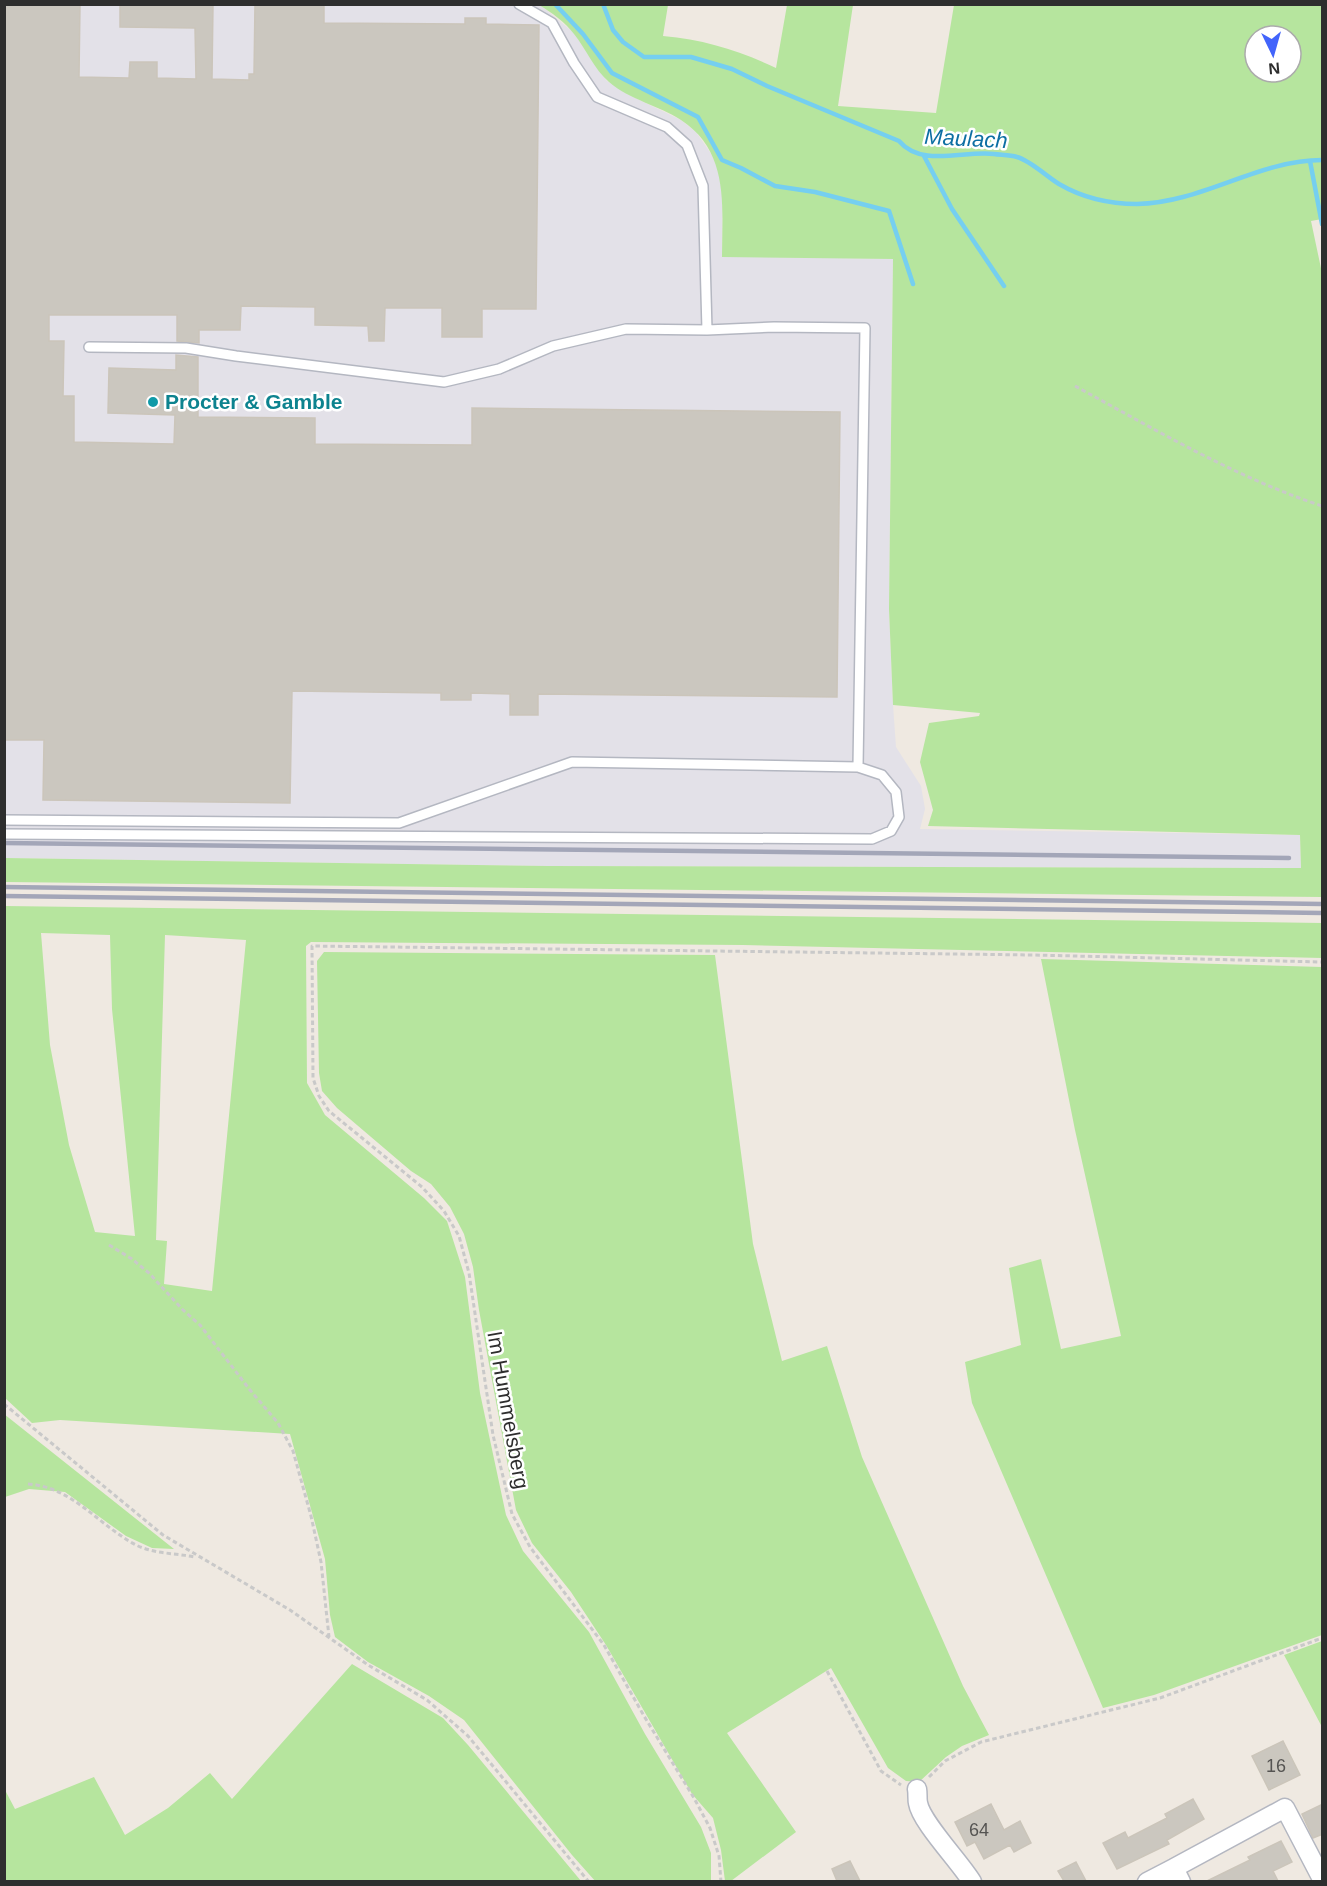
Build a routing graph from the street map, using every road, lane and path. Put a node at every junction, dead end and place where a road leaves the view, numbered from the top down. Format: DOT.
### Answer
graph roads {
  1 [pos="519,4"];
  2 [pos="707,330"];
  3 [pos="89,347"];
  4 [pos="1075,386"];
  5 [pos="1323,506"];
  6 [pos="858,766"];
  7 [pos="4,820"];
  8 [pos="4,834"];
  9 [pos="1323,962"];
  10 [pos="108,1245"];
  11 [pos="4,1404"];
  12 [pos="28,1484"];
  13 [pos="197,1557"];
  14 [pos="329,1638"];
  15 [pos="1323,1638"];
  16 [pos="827,1671"];
  17 [pos="917,1789"];
  18 [pos="1177,1875"];
  19 [pos="1323,1879"];
  20 [pos="589,1881"];
  21 [pos="721,1881"];
  22 [pos="972,1881"];
  23 [pos="1147,1881"];
  1 -- 2 [label="lane"];
  2 -- 3 [label="lane"];
  2 -- 6 [label="lane"];
  4 -- 5 [label="path"];
  6 -- 7 [label="lane"];
  6 -- 8 [label="lane"];
  9 -- 21 [label="path, Im Hummelsberg"];
  10 -- 14 [label="path"];
  11 -- 13 [label="path"];
  12 -- 13 [label="path"];
  13 -- 14 [label="path"];
  14 -- 20 [label="path"];
  15 -- 17 [label="path"];
  16 -- 17 [label="path"];
  17 -- 22 [label="street"];
  18 -- 19 [label="street"];
  18 -- 23 [label="street"];
}
